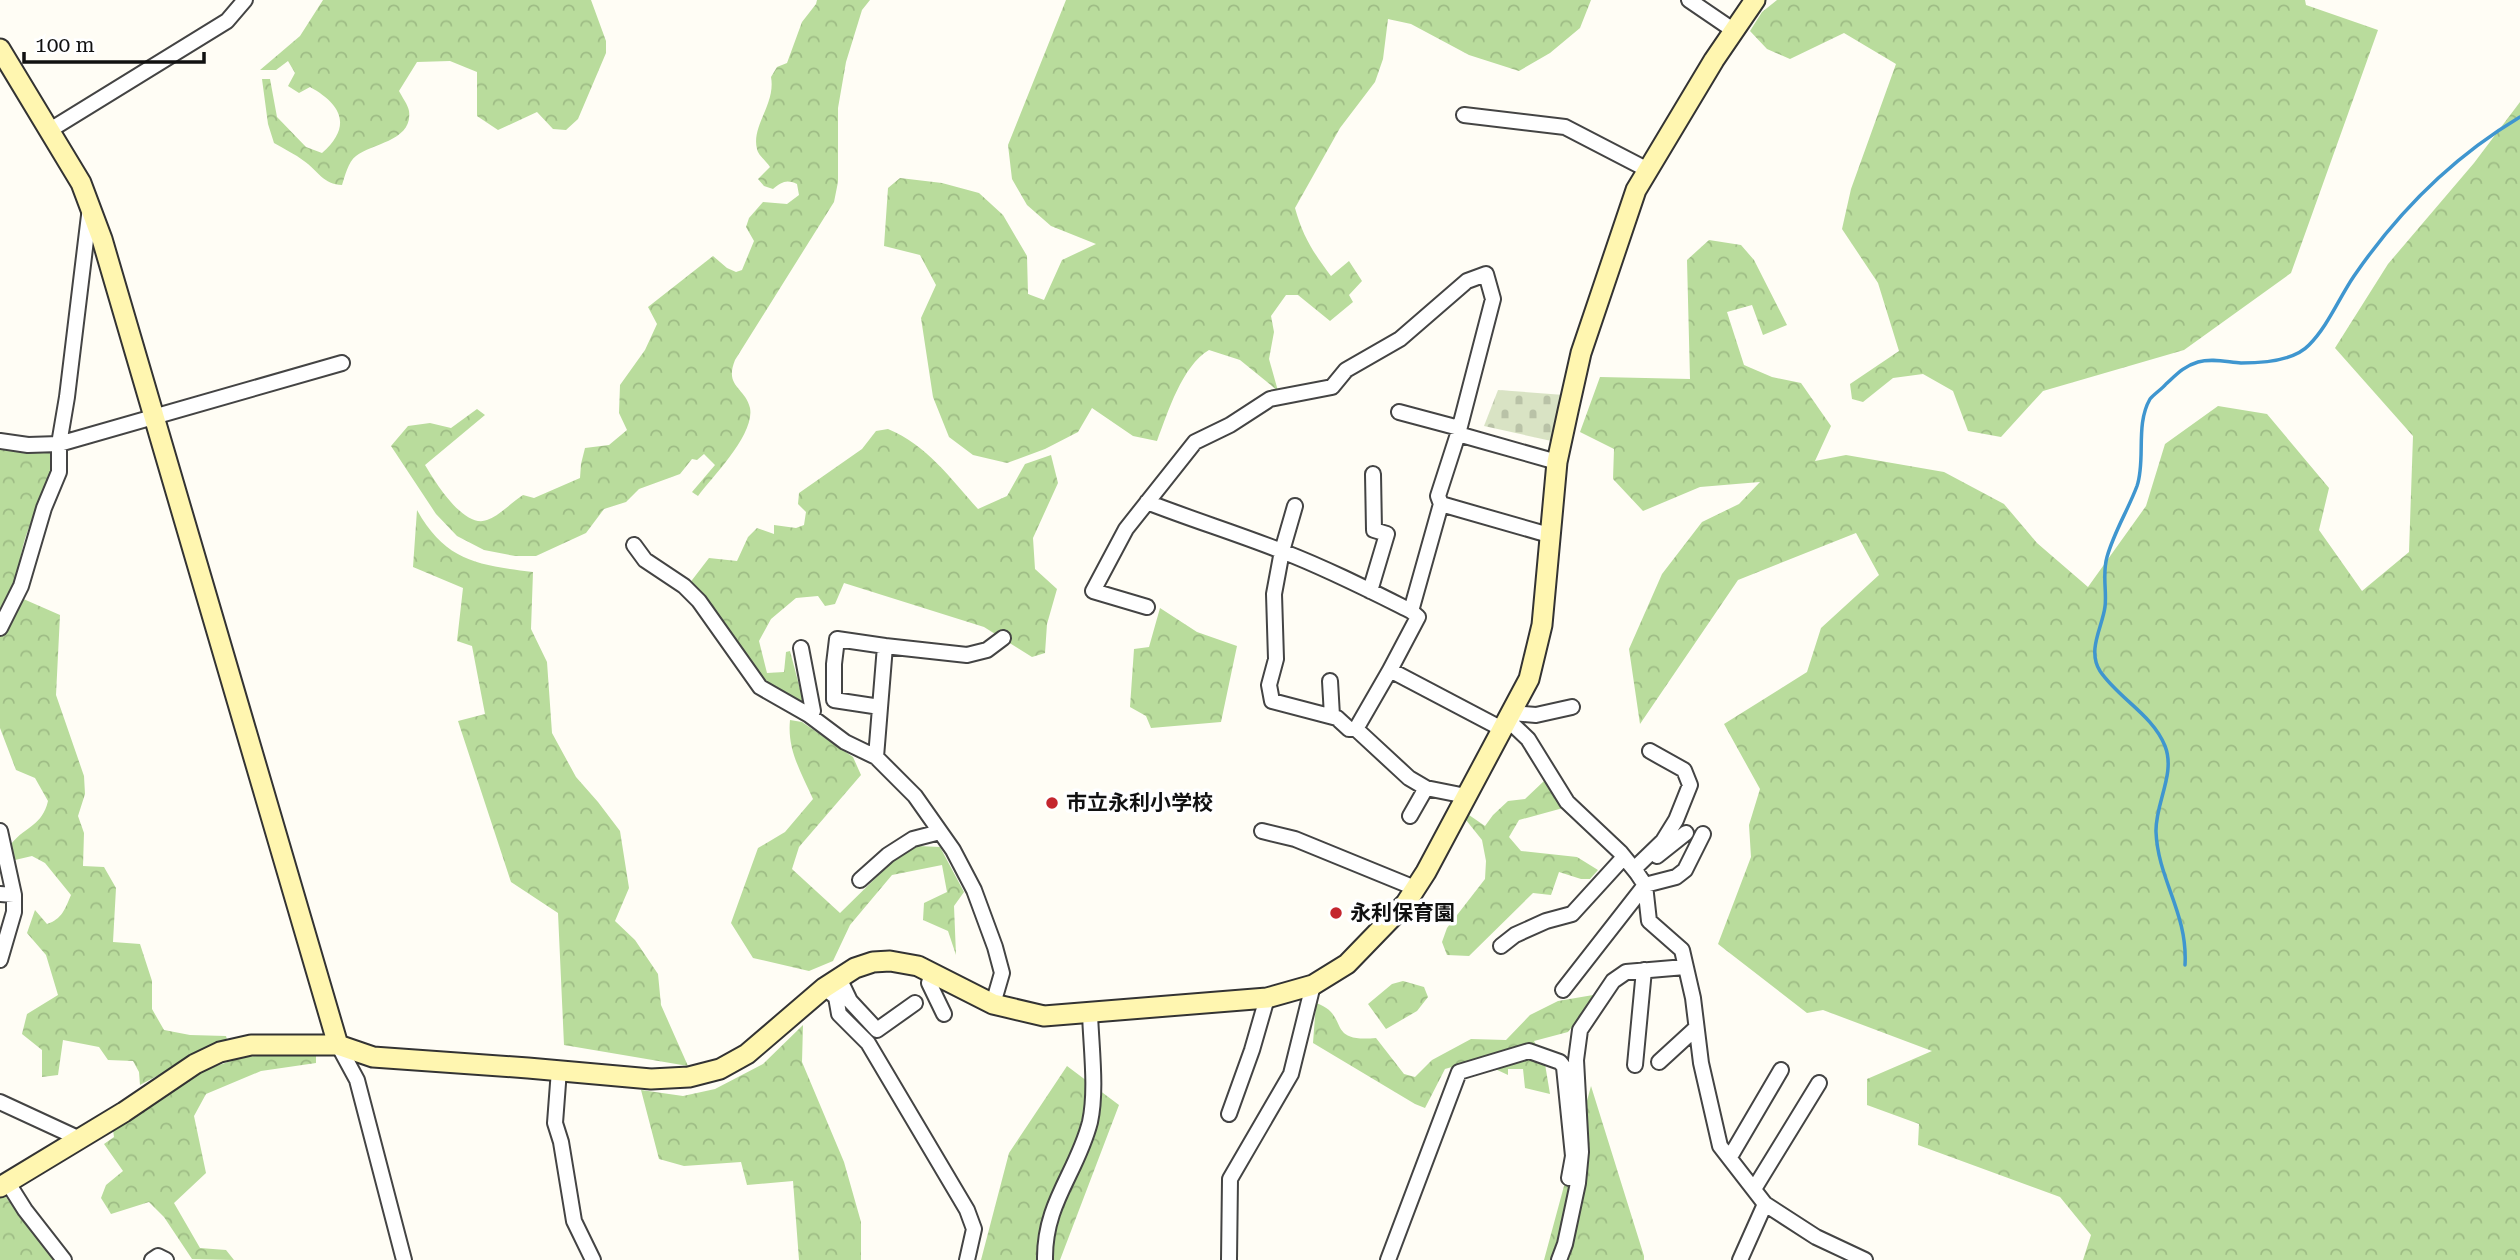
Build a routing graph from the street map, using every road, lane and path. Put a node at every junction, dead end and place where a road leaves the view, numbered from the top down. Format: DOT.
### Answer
graph roads {
  1 [pos="244,0"];
  2 [pos="1689,0"];
  3 [pos="1754,0"];
  4 [pos="1733,30"];
  5 [pos="0,49"];
  6 [pos="1464,115"];
  7 [pos="50,130"];
  8 [pos="1648,170"];
  9 [pos="90,205"];
  10 [pos="342,363"];
  11 [pos="1399,412"];
  12 [pos="154,418"];
  13 [pos="1459,431"];
  14 [pos="0,441"];
  15 [pos="59,444"];
  16 [pos="1557,462"];
  17 [pos="1373,474"];
  18 [pos="1147,502"];
  19 [pos="1441,504"];
  20 [pos="1295,506"];
  21 [pos="1549,535"];
  22 [pos="634,545"];
  23 [pos="1282,551"];
  24 [pos="1370,591"];
  25 [pos="1147,607"];
  26 [pos="1411,611"];
  27 [pos="0,628"];
  28 [pos="1003,638"];
  29 [pos="885,646"];
  30 [pos="801,648"];
  31 [pos="1390,670"];
  32 [pos="1329,681"];
  33 [pos="834,700"];
  34 [pos="880,707"];
  35 [pos="1572,707"];
  36 [pos="811,713"];
  37 [pos="1332,716"];
  38 [pos="1508,721"];
  39 [pos="1356,729"];
  40 [pos="1650,751"];
  41 [pos="876,757"];
  42 [pos="1426,788"];
  43 [pos="1466,796"];
  44 [pos="1410,816"];
  45 [pos="0,831"];
  46 [pos="1262,831"];
  47 [pos="940,832"];
  48 [pos="1686,833"];
  49 [pos="1703,834"];
  50 [pos="1635,871"];
  51 [pos="860,880"];
  52 [pos="1415,888"];
  53 [pos="7,895"];
  54 [pos="1501,947"];
  55 [pos="0,960"];
  56 [pos="1685,967"];
  57 [pos="1644,970"];
  58 [pos="932,973"];
  59 [pos="831,983"];
  60 [pos="1313,985"];
  61 [pos="1563,990"];
  62 [pos="1267,998"];
  63 [pos="915,1003"];
  64 [pos="993,1003"];
  65 [pos="1090,1013"];
  66 [pos="944,1014"];
  67 [pos="1695,1029"];
  68 [pos="338,1045"];
  69 [pos="1659,1062"];
  70 [pos="1635,1065"];
  71 [pos="559,1070"];
  72 [pos="1781,1070"];
  73 [pos="1819,1083"];
  74 [pos="0,1102"];
  75 [pos="1228,1114"];
  76 [pos="80,1139"];
  77 [pos="1730,1157"];
  78 [pos="1569,1178"];
  79 [pos="4,1185"];
  80 [pos="1754,1189"];
  81 [pos="1765,1204"];
  82 [pos="1838,1255"];
  83 [pos="64,1260"];
  84 [pos="152,1260"];
  85 [pos="166,1260"];
  86 [pos="404,1260"];
  87 [pos="593,1260"];
  88 [pos="967,1260"];
  89 [pos="1045,1260"];
  90 [pos="1229,1260"];
  91 [pos="1388,1260"];
  92 [pos="1559,1260"];
  93 [pos="1740,1260"];
  94 [pos="1866,1260"];
  1 -- 7 [label="street"];
  2 -- 4 [label="street"];
  3 -- 4 [label="street"];
  4 -- 8 [label="street"];
  5 -- 7 [label="street"];
  6 -- 8 [label="street"];
  7 -- 9 [label="street"];
  8 -- 16 [label="street"];
  9 -- 12 [label="street"];
  9 -- 15 [label="street"];
  10 -- 12 [label="street"];
  11 -- 13 [label="street"];
  12 -- 15 [label="street"];
  12 -- 68 [label="street"];
  13 -- 16 [label="street"];
  13 -- 18 [label="street"];
  13 -- 19 [label="street"];
  14 -- 15 [label="street"];
  15 -- 27 [label="street"];
  16 -- 21 [label="street"];
  17 -- 24 [label="street"];
  18 -- 23 [label="street"];
  18 -- 25 [label="street"];
  19 -- 21 [label="street"];
  19 -- 26 [label="street"];
  20 -- 23 [label="street"];
  21 -- 38 [label="street"];
  22 -- 36 [label="street"];
  23 -- 24 [label="street"];
  23 -- 37 [label="street"];
  24 -- 26 [label="street"];
  26 -- 31 [label="street"];
  28 -- 29 [label="street"];
  29 -- 33 [label="street"];
  29 -- 34 [label="street"];
  30 -- 36 [label="street"];
  31 -- 38 [label="street"];
  31 -- 39 [label="street"];
  32 -- 37 [label="street"];
  33 -- 34 [label="street"];
  33 -- 36 [label="street"];
  34 -- 41 [label="street"];
  35 -- 38 [label="street"];
  36 -- 41 [label="street"];
  37 -- 39 [label="street"];
  38 -- 43 [label="street"];
  38 -- 50 [label="street"];
  39 -- 42 [label="street"];
  40 -- 50 [label="street"];
  41 -- 47 [label="street"];
  42 -- 43 [label="street"];
  42 -- 44 [label="street"];
  43 -- 52 [label="street"];
  45 -- 53 [label="street"];
  46 -- 52 [label="street"];
  47 -- 51 [label="street"];
  47 -- 64 [label="street"];
  48 -- 50 [label="street"];
  49 -- 50 [label="street"];
  50 -- 54 [label="street"];
  50 -- 56 [label="street"];
  50 -- 61 [label="street"];
  52 -- 60 [label="street"];
  53 -- 55 [label="street"];
  56 -- 57 [label="street"];
  56 -- 67 [label="street"];
  57 -- 70 [label="street"];
  57 -- 92 [label="street"];
  58 -- 59 [label="street"];
  58 -- 64 [label="street"];
  58 -- 66 [label="street"];
  59 -- 63 [label="street"];
  59 -- 71 [label="street"];
  59 -- 88 [label="street"];
  60 -- 62 [label="street"];
  60 -- 90 [label="street"];
  62 -- 65 [label="street"];
  62 -- 75 [label="street"];
  64 -- 65 [label="street"];
  65 -- 89 [label="street"];
  67 -- 69 [label="street"];
  67 -- 77 [label="street"];
  68 -- 71 [label="street"];
  68 -- 76 [label="street"];
  68 -- 86 [label="street"];
  71 -- 87 [label="street"];
  72 -- 77 [label="street"];
  73 -- 80 [label="street"];
  74 -- 76 [label="street"];
  76 -- 79 [label="street"];
  77 -- 80 [label="street"];
  78 -- 91 [label="street"];
  79 -- 83 [label="street"];
  80 -- 81 [label="street"];
  81 -- 82 [label="street"];
  81 -- 93 [label="street"];
  82 -- 94 [label="street"];
  84 -- 85 [label="street"];
}
